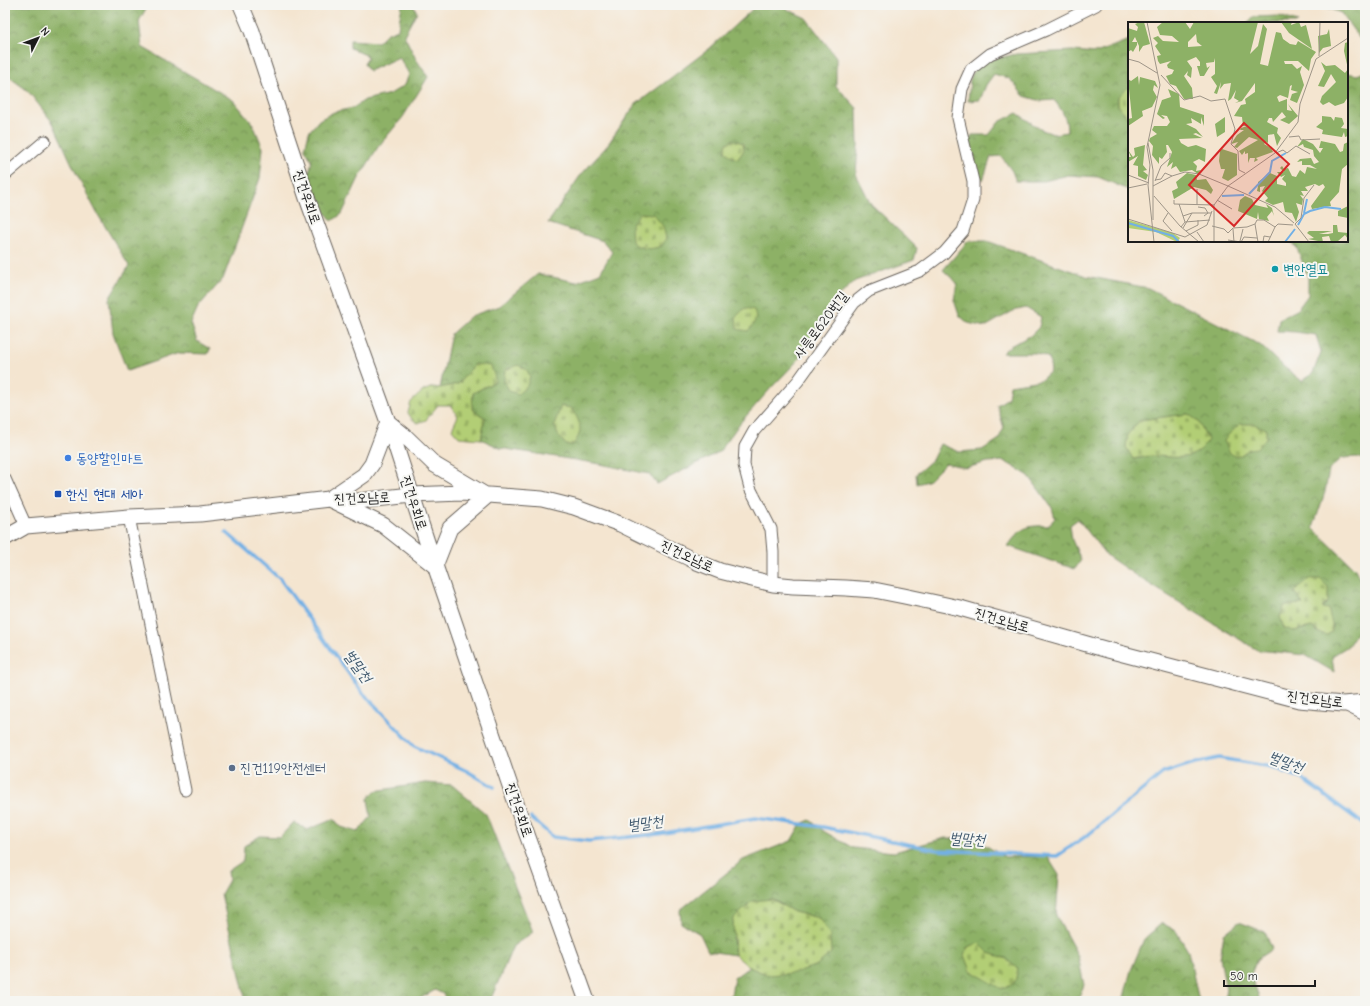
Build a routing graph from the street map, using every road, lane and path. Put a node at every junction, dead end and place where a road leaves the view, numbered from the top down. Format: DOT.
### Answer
graph roads {
  1 [pos="241,5"];
  2 [pos="1096,5"];
  3 [pos="45,141"];
  4 [pos="5,175"];
  5 [pos="388,422"];
  6 [pos="5,479"];
  7 [pos="412,495"];
  8 [pos="487,496"];
  9 [pos="329,499"];
  10 [pos="129,517"];
  11 [pos="26,526"];
  12 [pos="5,538"];
  13 [pos="435,566"];
  14 [pos="773,584"];
  15 [pos="1365,702"];
  16 [pos="1343,704"];
  17 [pos="1365,715"];
  18 [pos="185,790"];
  19 [pos="587,1001"];
  1 -- 5 [label="main road, 진건우회로"];
  2 -- 14 [label="street, 사릉로620번길"];
  3 -- 4 [label="street"];
  5 -- 7 [label="main road, 진건우회로"];
  5 -- 8 [label="main road"];
  5 -- 9 [label="main road"];
  6 -- 11 [label="street"];
  7 -- 8 [label="main road, 진건오남로"];
  7 -- 9 [label="main road, 진건오남로"];
  7 -- 13 [label="main road, 진건우회로"];
  8 -- 13 [label="main road"];
  8 -- 14 [label="main road, 진건오남로"];
  9 -- 10 [label="main road, 진건오남로"];
  9 -- 13 [label="main road"];
  10 -- 11 [label="main road, 진건오남로"];
  10 -- 18 [label="street"];
  11 -- 12 [label="main road, 진건오남로"];
  13 -- 19 [label="main road, 진건우회로"];
  14 -- 16 [label="main road, 진건오남로"];
  15 -- 16 [label="main road, 진건오남로"];
  16 -- 17 [label="street"];
}
